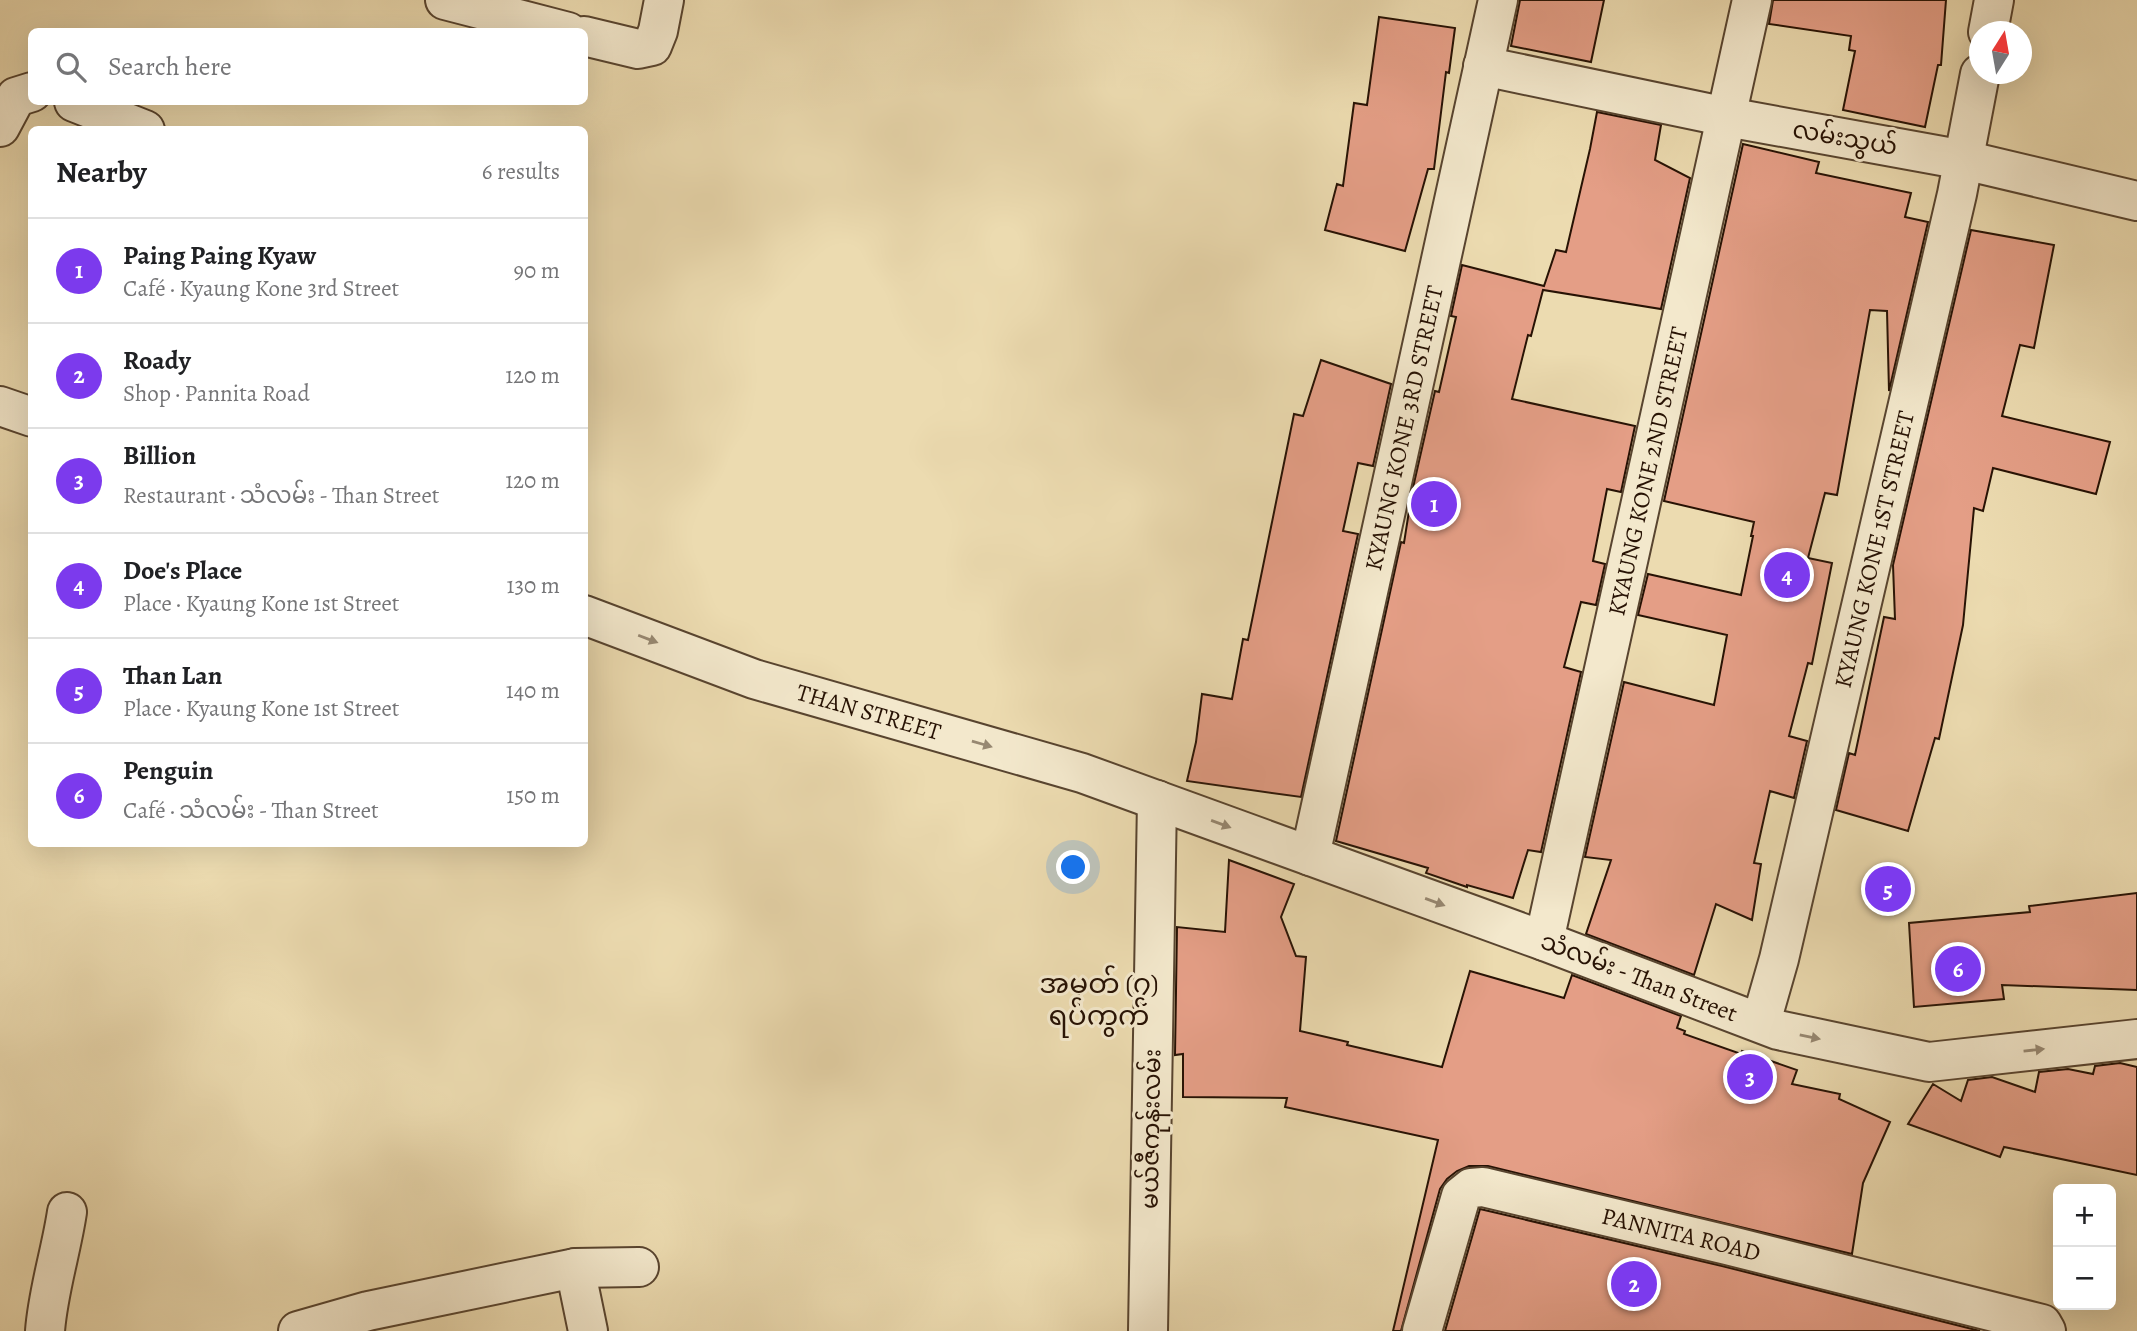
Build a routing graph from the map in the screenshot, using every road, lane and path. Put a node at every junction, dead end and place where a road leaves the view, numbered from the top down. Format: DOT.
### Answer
graph roads {
  1 [pos="445,0"];
  2 [pos="664,0"];
  3 [pos="1498,0"];
  4 [pos="1752,0"];
  5 [pos="1994,0"];
  6 [pos="1990,21"];
  7 [pos="553,28"];
  8 [pos="588,37"];
  9 [pos="1483,66"];
  10 [pos="1978,84"];
  11 [pos="28,93"];
  12 [pos="82,105"];
  13 [pos="1727,117"];
  14 [pos="135,126"];
  15 [pos="0,127"];
  16 [pos="1964,160"];
  17 [pos="2137,201"];
  18 [pos="0,406"];
  19 [pos="28,416"];
  20 [pos="588,617"];
  21 [pos="1157,800"];
  22 [pos="1310,856"];
  23 [pos="1544,941"];
  24 [pos="1761,1023"];
  25 [pos="2137,1039"];
  26 [pos="67,1212"];
  27 [pos="639,1267"];
  28 [pos="575,1268"];
  29 [pos="2044,1328"];
  30 [pos="45,1331"];
  31 [pos="298,1331"];
  32 [pos="588,1331"];
  33 [pos="1148,1331"];
  34 [pos="1422,1331"];
  1 -- 7 [label="street"];
  2 -- 8 [label="street"];
  3 -- 9 [label="street, KYAUNG KONE 3RD STREET"];
  4 -- 13 [label="street, KYAUNG KONE 2ND STREET"];
  5 -- 6 [label="street"];
  9 -- 13 [label="street, လမ်းသွယ်"];
  9 -- 22 [label="street, KYAUNG KONE 3RD STREET"];
  10 -- 16 [label="street, KYAUNG KONE 1ST STREET"];
  11 -- 15 [label="street"];
  12 -- 14 [label="street"];
  13 -- 16 [label="street, လမ်းသွယ်"];
  13 -- 23 [label="street, KYAUNG KONE 2ND STREET"];
  16 -- 17 [label="street, လမ်းသွယ်"];
  16 -- 24 [label="street, KYAUNG KONE 1ST STREET"];
  18 -- 19 [label="street"];
  20 -- 21 [label="street, THAN STREET, one-way"];
  21 -- 22 [label="street, သံလမ်း - Than Street, one-way"];
  21 -- 33 [label="street, မယ်ဇီကုန်းလမ်း"];
  22 -- 23 [label="street, သံလမ်း - Than Street, one-way"];
  23 -- 24 [label="street, သံလမ်း - Than Street"];
  24 -- 25 [label="street, သံလမ်း - Than Street, one-way"];
  26 -- 30 [label="street"];
  27 -- 28 [label="street"];
  28 -- 31 [label="street"];
  28 -- 32 [label="street"];
  29 -- 34 [label="street, PANNITA ROAD"];
}
